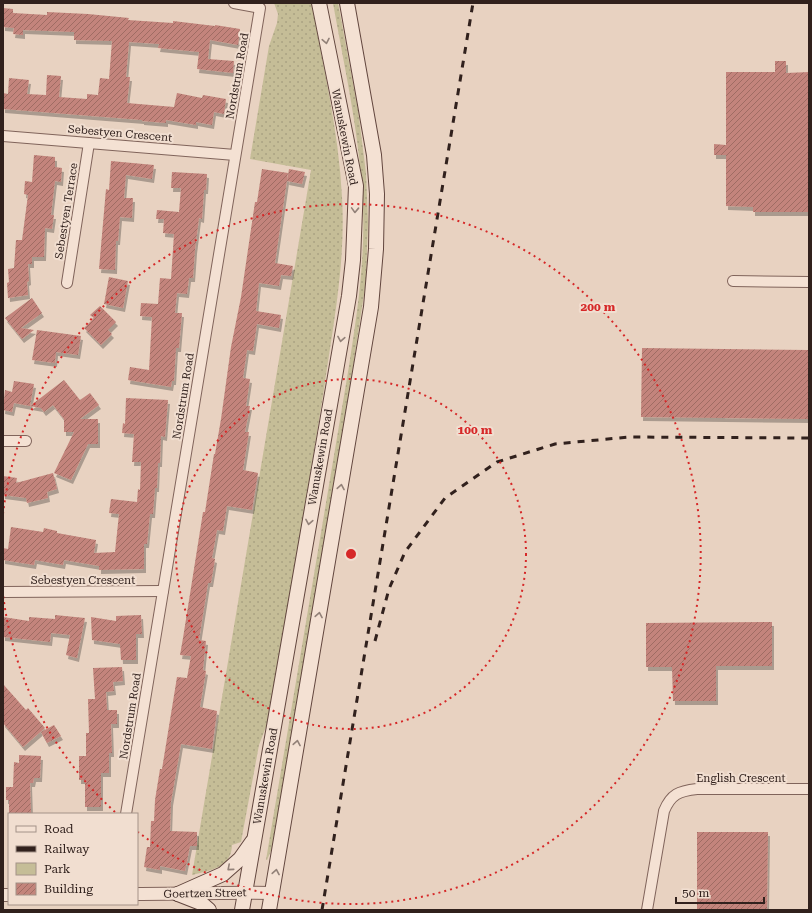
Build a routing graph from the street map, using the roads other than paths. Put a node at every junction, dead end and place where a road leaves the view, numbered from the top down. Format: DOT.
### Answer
graph roads {
  1 [pos="234,3"];
  2 [pos="319,3"];
  3 [pos="347,3"];
  4 [pos="3,136"];
  5 [pos="89,143"];
  6 [pos="235,155"];
  7 [pos="733,281"];
  8 [pos="809,282"];
  9 [pos="67,283"];
  10 [pos="3,441"];
  11 [pos="26,441"];
  12 [pos="162,591"];
  13 [pos="3,592"];
  14 [pos="809,789"];
  15 [pos="126,813"];
  16 [pos="254,838"];
  17 [pos="245,892"];
  18 [pos="272,893"];
  19 [pos="138,894"];
  20 [pos="178,894"];
  21 [pos="210,910"];
  22 [pos="242,910"];
  23 [pos="269,910"];
  24 [pos="647,910"];
  1 -- 6 [label="street, Nordstrum Road"];
  2 -- 16 [label="main road, Wanuskewin Road, one-way"];
  18 -- 3 [label="main road, Wanuskewin Road, one-way"];
  4 -- 5 [label="street, Sebestyen Crescent"];
  5 -- 6 [label="street, Sebestyen Crescent"];
  5 -- 9 [label="street, Sebestyen Terrace"];
  6 -- 12 [label="street, Nordstrum Road"];
  7 -- 8 [label="street"];
  10 -- 11 [label="street"];
  12 -- 13 [label="street, Sebestyen Crescent"];
  12 -- 15 [label="street, Nordstrum Road"];
  14 -- 24 [label="street, English Crescent"];
  16 -- 17 [label="main road, Wanuskewin Road"];
  16 -- 20 [label="main road, one-way"];
  17 -- 18 [label="street, Goertzen Street"];
  17 -- 20 [label="street, Goertzen Street"];
  17 -- 22 [label="main road, Wanuskewin Road"];
  18 -- 23 [label="main road, Wanuskewin Road"];
  19 -- 20 [label="street, Goertzen Street"];
  20 -- 21 [label="main road"];
}
